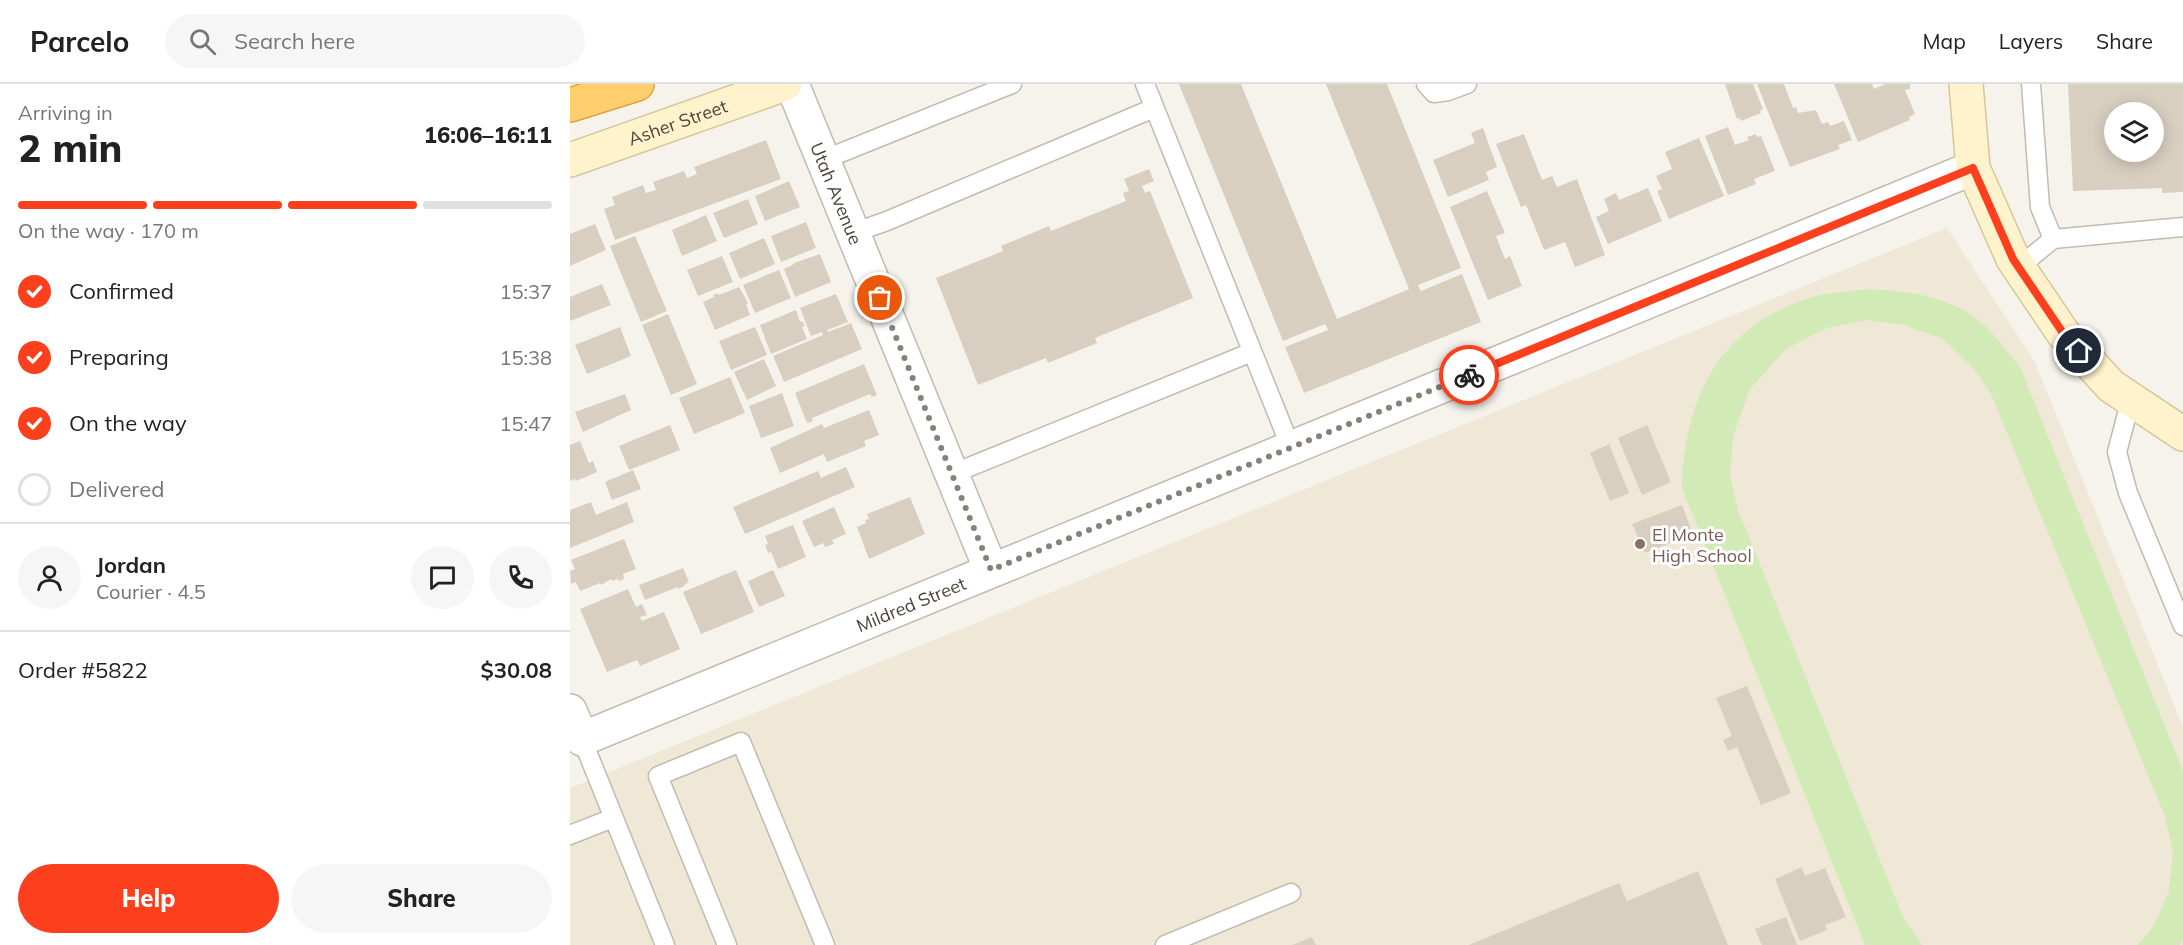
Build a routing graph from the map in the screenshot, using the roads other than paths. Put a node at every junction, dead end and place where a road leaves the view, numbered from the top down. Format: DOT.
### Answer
graph roads {
  1 [pos="637,84"];
  2 [pos="785,84"];
  3 [pos="792,84"];
  4 [pos="1012,84"];
  5 [pos="1145,84"];
  6 [pos="1426,84"];
  7 [pos="1467,84"];
  8 [pos="1966,84"];
  9 [pos="2031,84"];
  10 [pos="570,105"];
  11 [pos="1154,108"];
  12 [pos="570,160"];
  13 [pos="823,160"];
  14 [pos="1973,168"];
  15 [pos="2183,227"];
  16 [pos="853,233"];
  17 [pos="2053,239"];
  18 [pos="2019,267"];
  19 [pos="1251,352"];
  20 [pos="2132,399"];
  21 [pos="2183,434"];
  22 [pos="1291,448"];
  23 [pos="952,474"];
  24 [pos="991,570"];
  25 [pos="2183,626"];
  26 [pos="576,725"];
  27 [pos="613,818"];
  28 [pos="570,835"];
  29 [pos="1291,893"];
  30 [pos="665,945"];
  31 [pos="727,945"];
  32 [pos="825,945"];
  33 [pos="1165,945"];
  1 -- 10 [label="highway"];
  2 -- 12 [label="street, Asher Street"];
  3 -- 13 [label="street, Utah Avenue"];
  4 -- 13 [label="lane"];
  5 -- 11 [label="lane"];
  6 -- 7 [label="lane"];
  8 -- 14 [label="street"];
  9 -- 17 [label="lane"];
  11 -- 16 [label="lane"];
  11 -- 19 [label="lane"];
  13 -- 16 [label="street, Utah Avenue"];
  14 -- 18 [label="street"];
  14 -- 22 [label="street, Mildred Street"];
  15 -- 17 [label="lane"];
  16 -- 23 [label="street, Utah Avenue"];
  17 -- 18 [label="lane"];
  18 -- 20 [label="street"];
  19 -- 22 [label="lane"];
  19 -- 23 [label="lane"];
  20 -- 21 [label="street"];
  20 -- 25 [label="lane"];
  22 -- 24 [label="street, Mildred Street"];
  23 -- 24 [label="street, Utah Avenue"];
  24 -- 26 [label="street, Mildred Street"];
  26 -- 27 [label="lane"];
  27 -- 28 [label="lane"];
  27 -- 30 [label="lane"];
  29 -- 33 [label="lane"];
  31 -- 32 [label="lane"];
}
